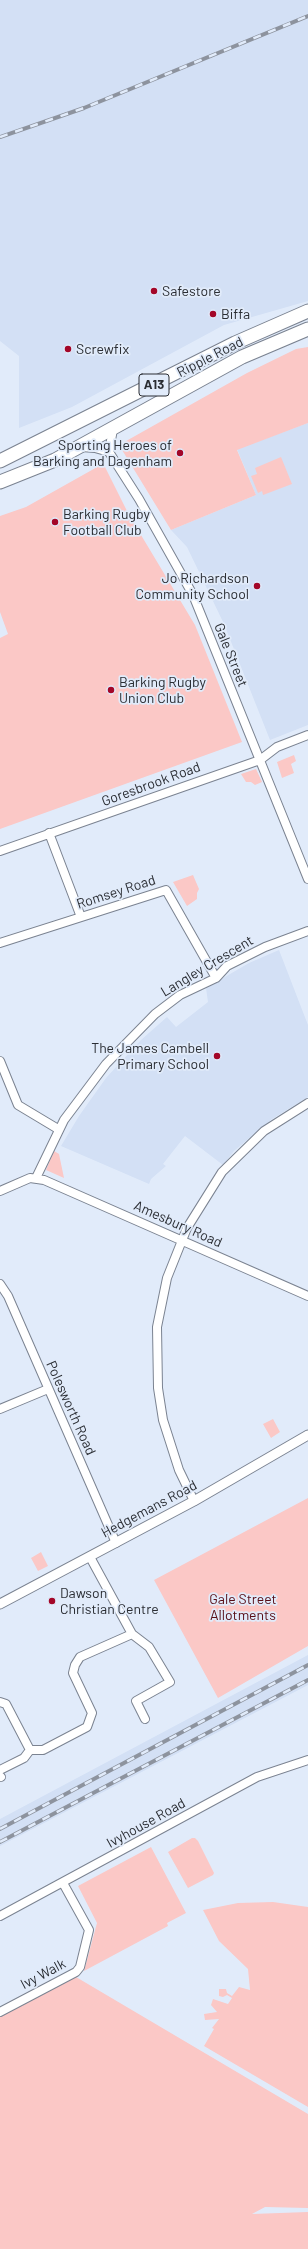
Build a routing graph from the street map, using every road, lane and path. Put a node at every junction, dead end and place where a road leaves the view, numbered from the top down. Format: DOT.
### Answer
graph roads {
  1 [pos="308,311"];
  2 [pos="308,329"];
  3 [pos="113,429"];
  4 [pos="78,447"];
  5 [pos="109,452"];
  6 [pos="0,461"];
  7 [pos="0,482"];
  8 [pos="308,735"];
  9 [pos="260,760"];
  10 [pos="49,834"];
  11 [pos="0,851"];
  12 [pos="308,879"];
  13 [pos="81,917"];
  14 [pos="308,931"];
  15 [pos="0,943"];
  16 [pos="216,978"];
  17 [pos="0,1061"];
  18 [pos="308,1103"];
  19 [pos="58,1129"];
  20 [pos="36,1178"];
  21 [pos="0,1191"];
  22 [pos="181,1240"];
  23 [pos="0,1284"];
  24 [pos="308,1296"];
  25 [pos="48,1389"];
  26 [pos="0,1409"];
  27 [pos="308,1435"];
  28 [pos="194,1501"];
  29 [pos="116,1542"];
  30 [pos="90,1557"];
  31 [pos="0,1604"];
  32 [pos="132,1634"];
  33 [pos="0,1702"];
  34 [pos="145,1719"];
  35 [pos="30,1750"];
  36 [pos="308,1760"];
  37 [pos="0,1775"];
  38 [pos="63,1883"];
  39 [pos="0,1916"];
  40 [pos="0,2012"];
  1 -- 6 [label="highway, Ripple Road / A13"];
  2 -- 3 [label="highway, Ripple Road / A13"];
  3 -- 4 [label="highway, Ripple Road / A13"];
  3 -- 5 [label="street"];
  4 -- 5 [label="street"];
  4 -- 7 [label="highway, Ripple Road / A13"];
  5 -- 9 [label="street, Gale Street"];
  8 -- 9 [label="street, Goresbrook Road"];
  9 -- 10 [label="street, Goresbrook Road"];
  9 -- 12 [label="street, Gale Street"];
  10 -- 11 [label="street, Goresbrook Road"];
  10 -- 13 [label="street"];
  13 -- 15 [label="street, Romsey Road"];
  13 -- 16 [label="street, Romsey Road"];
  14 -- 16 [label="street, Langley Crescent"];
  16 -- 19 [label="street, Langley Crescent"];
  17 -- 19 [label="street"];
  18 -- 22 [label="street"];
  19 -- 20 [label="street, Langley Crescent"];
  20 -- 21 [label="street"];
  20 -- 22 [label="street, Amesbury Road"];
  22 -- 24 [label="street, Amesbury Road"];
  22 -- 28 [label="street"];
  23 -- 25 [label="street, Polesworth Road"];
  25 -- 26 [label="street"];
  25 -- 29 [label="street, Polesworth Road"];
  27 -- 28 [label="street, Hedgemans Road"];
  28 -- 29 [label="street, Hedgemans Road"];
  29 -- 30 [label="street, Hedgemans Road"];
  30 -- 31 [label="street, Hedgemans Road"];
  30 -- 32 [label="street"];
  32 -- 34 [label="street"];
  32 -- 35 [label="street"];
  33 -- 35 [label="street"];
  35 -- 37 [label="street"];
  36 -- 38 [label="street, Ivyhouse Road"];
  38 -- 39 [label="street, Ivyhouse Road"];
  38 -- 40 [label="street, Ivy Walk"];
}
